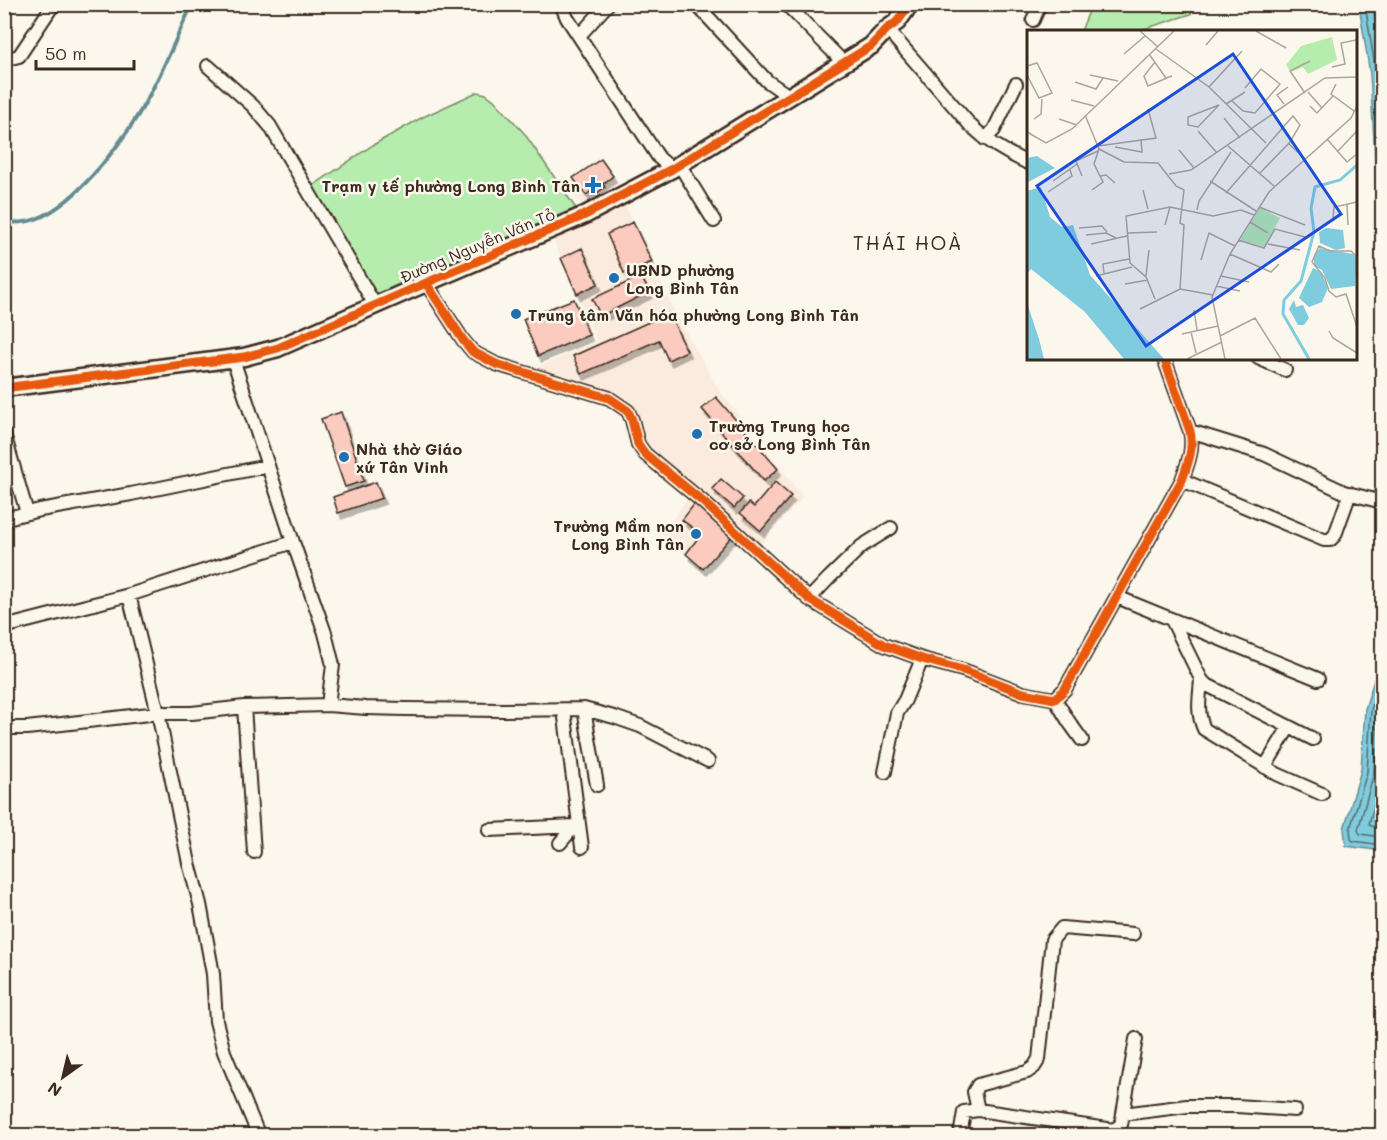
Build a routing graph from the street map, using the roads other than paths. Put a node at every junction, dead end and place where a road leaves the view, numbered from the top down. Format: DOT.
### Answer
graph roads {
  1 [pos="561,4"];
  2 [pos="608,4"];
  3 [pos="696,4"];
  4 [pos="786,4"];
  5 [pos="910,4"];
  6 [pos="1040,4"];
  7 [pos="53,5"];
  8 [pos="1033,20"];
  9 [pos="887,29"];
  10 [pos="579,36"];
  11 [pos="4,55"];
  12 [pos="843,63"];
  13 [pos="208,66"];
  14 [pos="1016,84"];
  15 [pos="789,96"];
  16 [pos="985,139"];
  17 [pos="1027,162"];
  18 [pos="675,166"];
  19 [pos="714,221"];
  20 [pos="426,283"];
  21 [pos="375,305"];
  22 [pos="233,359"];
  23 [pos="1165,360"];
  24 [pos="1262,360"];
  25 [pos="1285,370"];
  26 [pos="4,388"];
  27 [pos="1190,431"];
  28 [pos="4,434"];
  29 [pos="267,466"];
  30 [pos="1182,480"];
  31 [pos="1350,493"];
  32 [pos="1383,502"];
  33 [pos="27,513"];
  34 [pos="4,520"];
  35 [pos="891,528"];
  36 [pos="293,543"];
  37 [pos="129,595"];
  38 [pos="1117,597"];
  39 [pos="809,599"];
  40 [pos="1172,620"];
  41 [pos="4,627"];
  42 [pos="922,659"];
  43 [pos="1318,678"];
  44 [pos="1201,679"];
  45 [pos="1055,699"];
  46 [pos="328,705"];
  47 [pos="244,707"];
  48 [pos="584,709"];
  49 [pos="564,710"];
  50 [pos="158,713"];
  51 [pos="1289,727"];
  52 [pos="4,728"];
  53 [pos="1313,739"];
  54 [pos="1082,740"];
  55 [pos="708,760"];
  56 [pos="1265,767"];
  57 [pos="885,772"];
  58 [pos="597,785"];
  59 [pos="1322,794"];
  60 [pos="576,823"];
  61 [pos="489,830"];
  62 [pos="560,843"];
  63 [pos="582,847"];
  64 [pos="254,852"];
  65 [pos="1133,934"];
  66 [pos="1136,1039"];
  67 [pos="978,1110"];
  68 [pos="1294,1110"];
  69 [pos="1123,1114"];
  70 [pos="259,1136"];
  71 [pos="960,1136"];
  1 -- 10 [label="street"];
  2 -- 10 [label="street"];
  3 -- 15 [label="street"];
  4 -- 12 [label="street"];
  5 -- 9 [label="street, Đường Nguyễn Văn Tỏ"];
  6 -- 8 [label="street"];
  7 -- 11 [label="street"];
  9 -- 12 [label="street, Đường Nguyễn Văn Tỏ"];
  9 -- 16 [label="street"];
  10 -- 18 [label="street"];
  12 -- 15 [label="street, Đường Nguyễn Văn Tỏ"];
  13 -- 21 [label="street"];
  14 -- 16 [label="street"];
  15 -- 18 [label="street, Đường Nguyễn Văn Tỏ"];
  16 -- 17 [label="street"];
  18 -- 19 [label="street"];
  18 -- 20 [label="street, Đường Nguyễn Văn Tỏ"];
  20 -- 21 [label="street, Đường Nguyễn Văn Tỏ"];
  20 -- 39 [label="street"];
  21 -- 22 [label="street, Đường Nguyễn Văn Tỏ"];
  22 -- 26 [label="street, Đường Nguyễn Văn Tỏ"];
  22 -- 29 [label="street"];
  23 -- 27 [label="street"];
  24 -- 25 [label="street"];
  27 -- 30 [label="street"];
  27 -- 31 [label="street"];
  28 -- 33 [label="street"];
  29 -- 33 [label="street"];
  29 -- 36 [label="street"];
  30 -- 31 [label="street"];
  30 -- 38 [label="street"];
  31 -- 32 [label="street"];
  33 -- 34 [label="street"];
  35 -- 39 [label="street"];
  36 -- 37 [label="street"];
  36 -- 46 [label="street"];
  37 -- 41 [label="street"];
  37 -- 50 [label="street"];
  38 -- 40 [label="street"];
  38 -- 45 [label="street"];
  39 -- 42 [label="street"];
  40 -- 43 [label="street"];
  40 -- 44 [label="street"];
  42 -- 45 [label="street"];
  42 -- 57 [label="street"];
  44 -- 51 [label="street"];
  44 -- 56 [label="street"];
  45 -- 54 [label="street"];
  46 -- 47 [label="street"];
  46 -- 49 [label="street"];
  47 -- 50 [label="street"];
  47 -- 64 [label="street"];
  48 -- 49 [label="street"];
  48 -- 55 [label="street"];
  48 -- 58 [label="street"];
  49 -- 60 [label="street"];
  50 -- 52 [label="street"];
  50 -- 70 [label="street"];
  51 -- 53 [label="street"];
  51 -- 56 [label="street"];
  56 -- 59 [label="street"];
  60 -- 61 [label="street"];
  60 -- 62 [label="street"];
  60 -- 63 [label="street"];
  65 -- 67 [label="street"];
  66 -- 69 [label="street"];
  67 -- 69 [label="street"];
  67 -- 71 [label="street"];
  68 -- 69 [label="street"];
}
